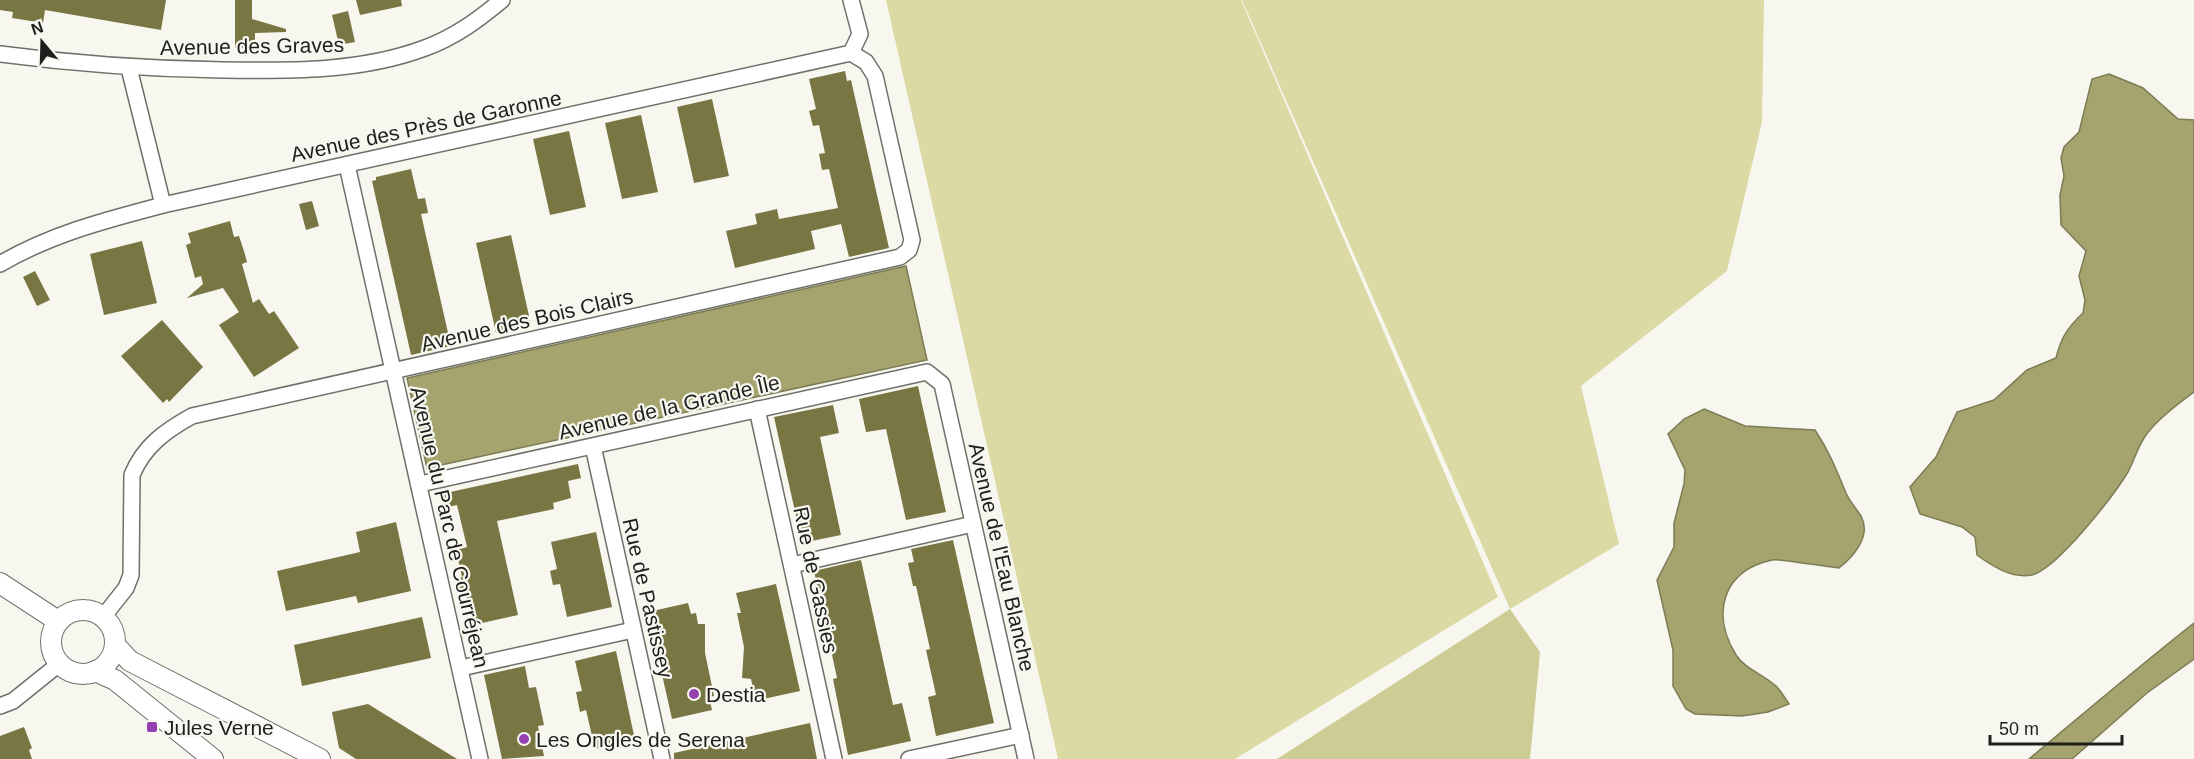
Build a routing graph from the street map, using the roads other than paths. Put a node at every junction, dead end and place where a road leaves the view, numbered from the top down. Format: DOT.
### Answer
graph roads {
  1 [pos="502,0"];
  2 [pos="851,0"];
  3 [pos="851,53"];
  4 [pos="0,54"];
  5 [pos="129,68"];
  6 [pos="347,165"];
  7 [pos="163,206"];
  8 [pos="0,264"];
  9 [pos="394,372"];
  10 [pos="927,372"];
  11 [pos="757,409"];
  12 [pos="593,446"];
  13 [pos="420,484"];
  14 [pos="973,524"];
  15 [pos="792,565"];
  16 [pos="0,583"];
  17 [pos="103,616"];
  18 [pos="58,621"];
  19 [pos="633,630"];
  20 [pos="115,645"];
  21 [pos="59,663"];
  22 [pos="461,668"];
  23 [pos="94,671"];
  24 [pos="0,706"];
  25 [pos="1021,735"];
  26 [pos="213,759"];
  27 [pos="320,759"];
  28 [pos="480,759"];
  29 [pos="662,759"];
  30 [pos="834,759"];
  31 [pos="909,759"];
  32 [pos="1026,759"];
  1 -- 5 [label="street, Avenue des Graves"];
  2 -- 3 [label="street"];
  3 -- 6 [label="street, Avenue des Près de Garonne"];
  3 -- 9 [label="street, Avenue des Bois Clairs"];
  4 -- 5 [label="street, Avenue des Graves"];
  5 -- 7 [label="street"];
  6 -- 7 [label="street, Avenue des Près de Garonne"];
  6 -- 9 [label="street, Avenue du Parc de Courréjean"];
  7 -- 8 [label="street, Avenue des Près de Garonne"];
  9 -- 13 [label="street, Avenue du Parc de Courréjean"];
  9 -- 17 [label="street, Avenue des Bois Clairs"];
  10 -- 11 [label="street, Avenue de la Grande Île"];
  10 -- 14 [label="street, Avenue de l'Eau Blanche"];
  11 -- 12 [label="street, Avenue de la Grande Île"];
  11 -- 15 [label="street, Rue de Gassies"];
  12 -- 13 [label="street, Avenue de la Grande Île"];
  12 -- 19 [label="street, Rue de Pastissey"];
  13 -- 22 [label="street, Avenue du Parc de Courréjean"];
  14 -- 15 [label="street"];
  14 -- 25 [label="street, Avenue de l'Eau Blanche"];
  15 -- 30 [label="street, Rue de Gassies"];
  16 -- 18 [label="street"];
  17 -- 18 [label="street"];
  17 -- 20 [label="street"];
  18 -- 21 [label="street"];
  19 -- 22 [label="street"];
  19 -- 29 [label="street, Rue de Pastissey"];
  20 -- 23 [label="street"];
  20 -- 27 [label="street"];
  21 -- 23 [label="street"];
  21 -- 24 [label="street"];
  22 -- 28 [label="street, Avenue du Parc de Courréjean"];
  23 -- 26 [label="street"];
  25 -- 31 [label="street"];
  25 -- 32 [label="street, Avenue de l'Eau Blanche"];
}
